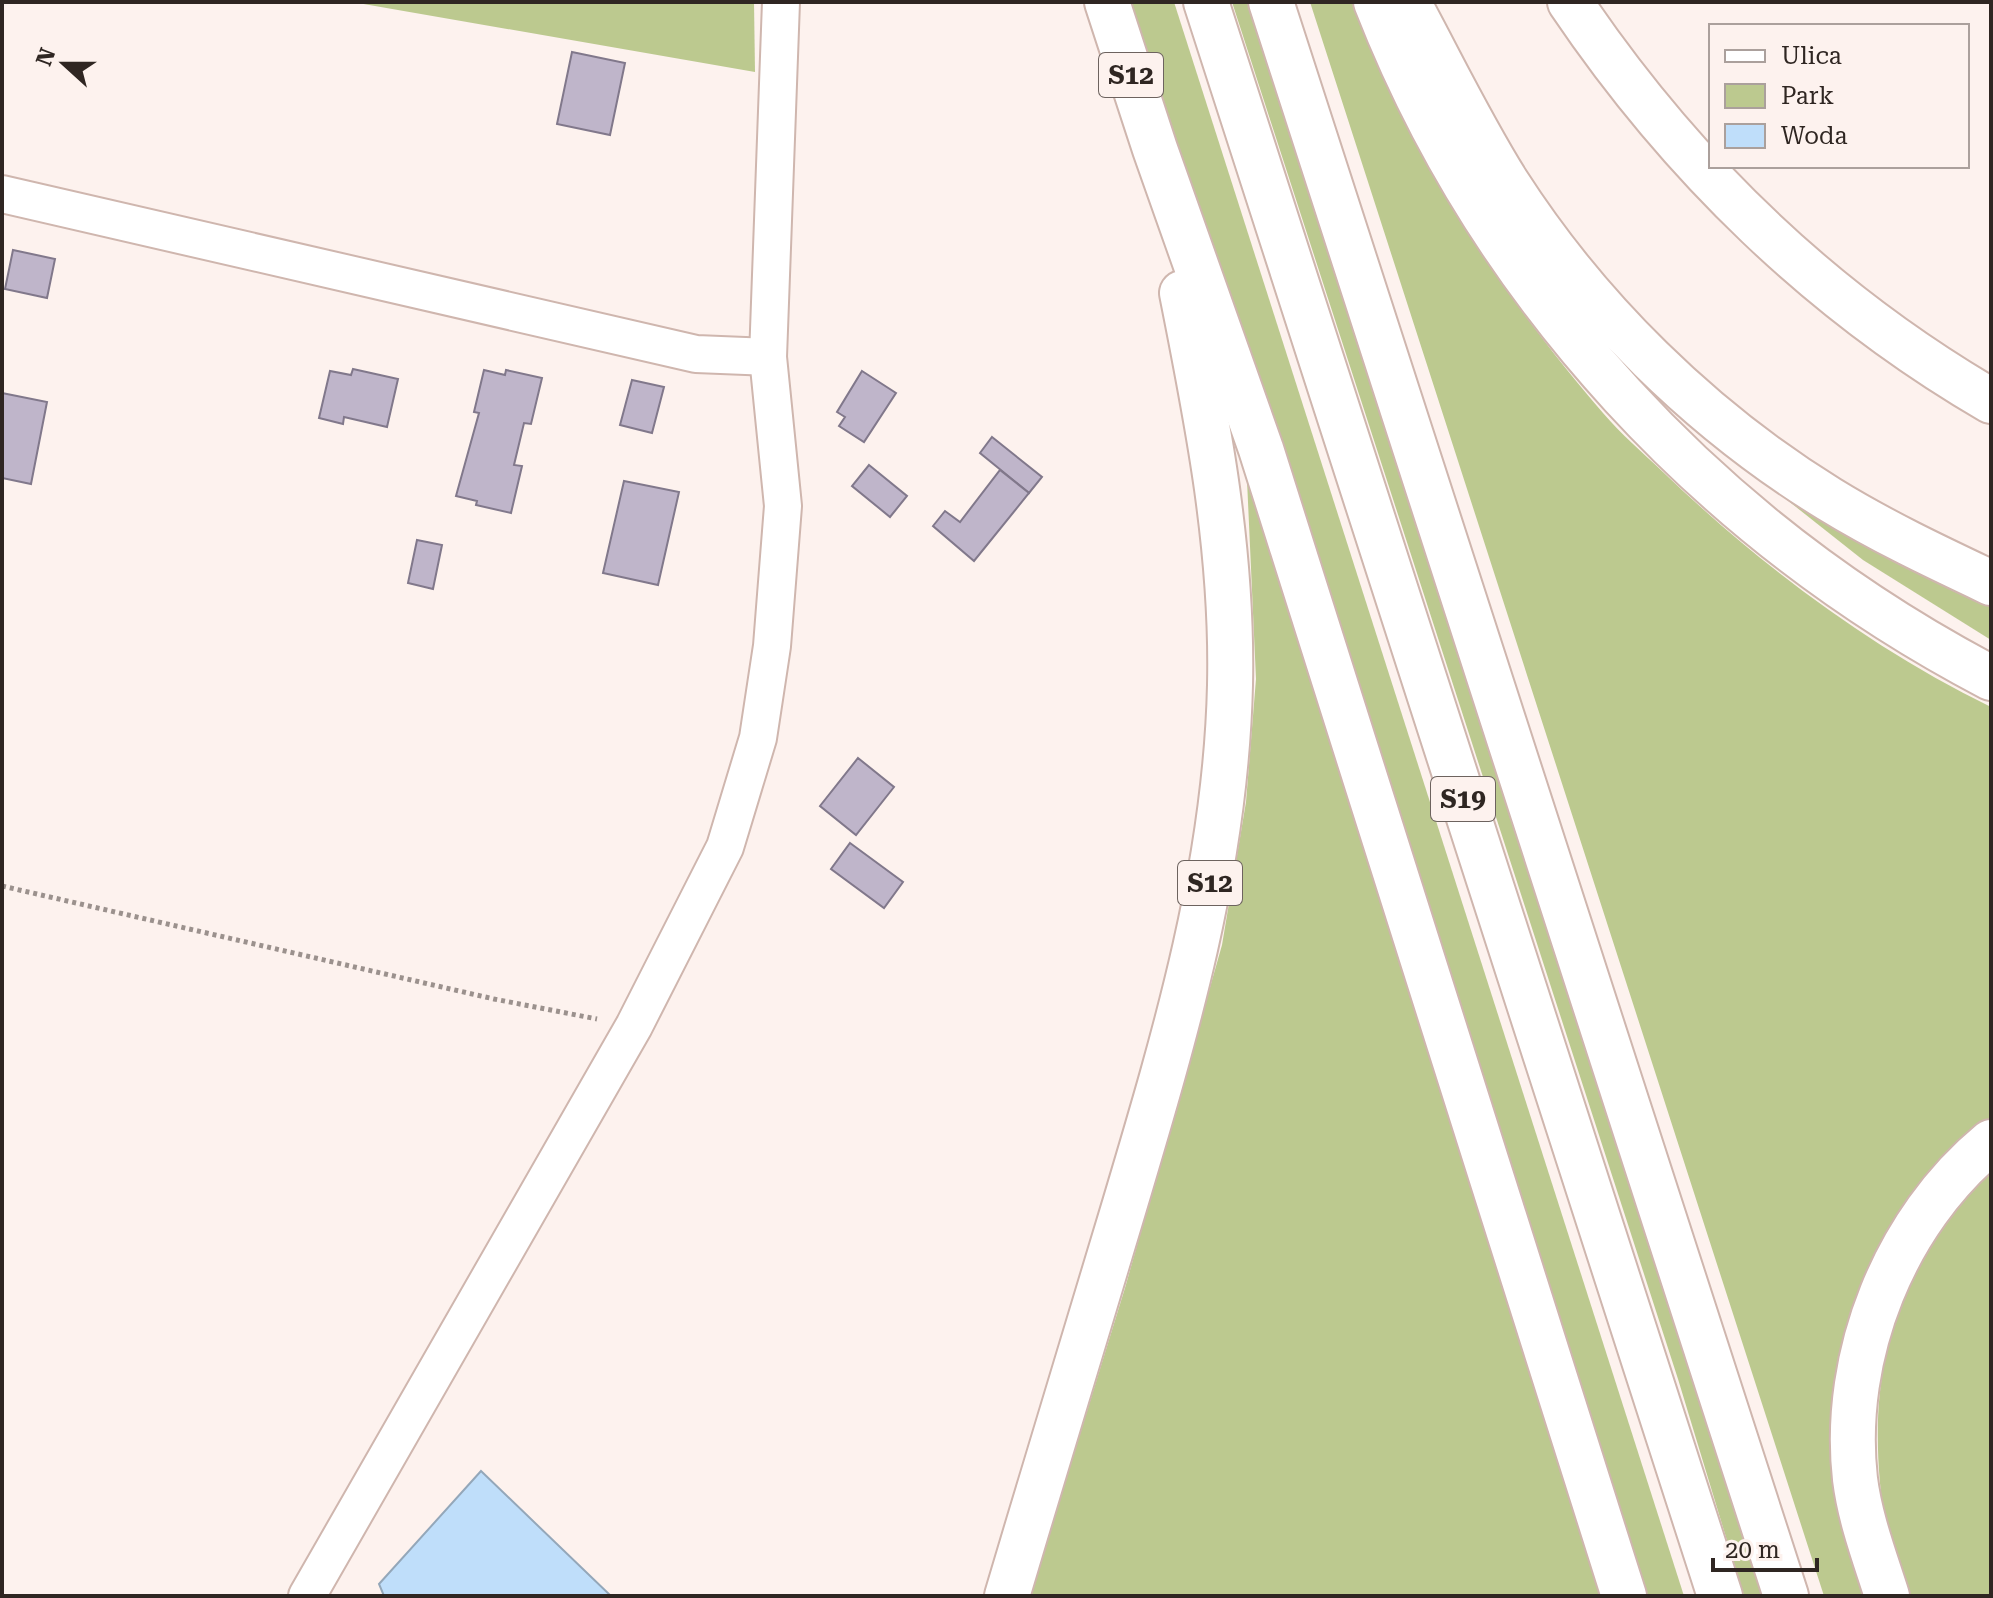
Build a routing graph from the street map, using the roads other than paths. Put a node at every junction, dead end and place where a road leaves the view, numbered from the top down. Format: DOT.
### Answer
graph roads {
  1 [pos="781,2"];
  2 [pos="1107,2"];
  3 [pos="1206,2"];
  4 [pos="1271,2"];
  5 [pos="1376,2"];
  6 [pos="1408,2"];
  7 [pos="1570,2"];
  8 [pos="1155,149"];
  9 [pos="2,194"];
  10 [pos="768,357"];
  11 [pos="1991,401"];
  12 [pos="1991,583"];
  13 [pos="1991,678"];
  14 [pos="1991,1142"];
  15 [pos="307,1596"];
  16 [pos="1007,1596"];
  17 [pos="1624,1596"];
  18 [pos="1720,1596"];
  19 [pos="1786,1596"];
  20 [pos="1887,1596"];
  1 -- 10 [label="street"];
  2 -- 8 [label="main road, S12"];
  3 -- 18 [label="main road, S19"];
  4 -- 19 [label="main road, S19"];
  5 -- 13 [label="main road"];
  6 -- 12 [label="main road"];
  7 -- 11 [label="main road"];
  8 -- 16 [label="main road, S12"];
  8 -- 17 [label="main road"];
  9 -- 10 [label="street"];
  10 -- 15 [label="street"];
  14 -- 20 [label="main road"];
}
